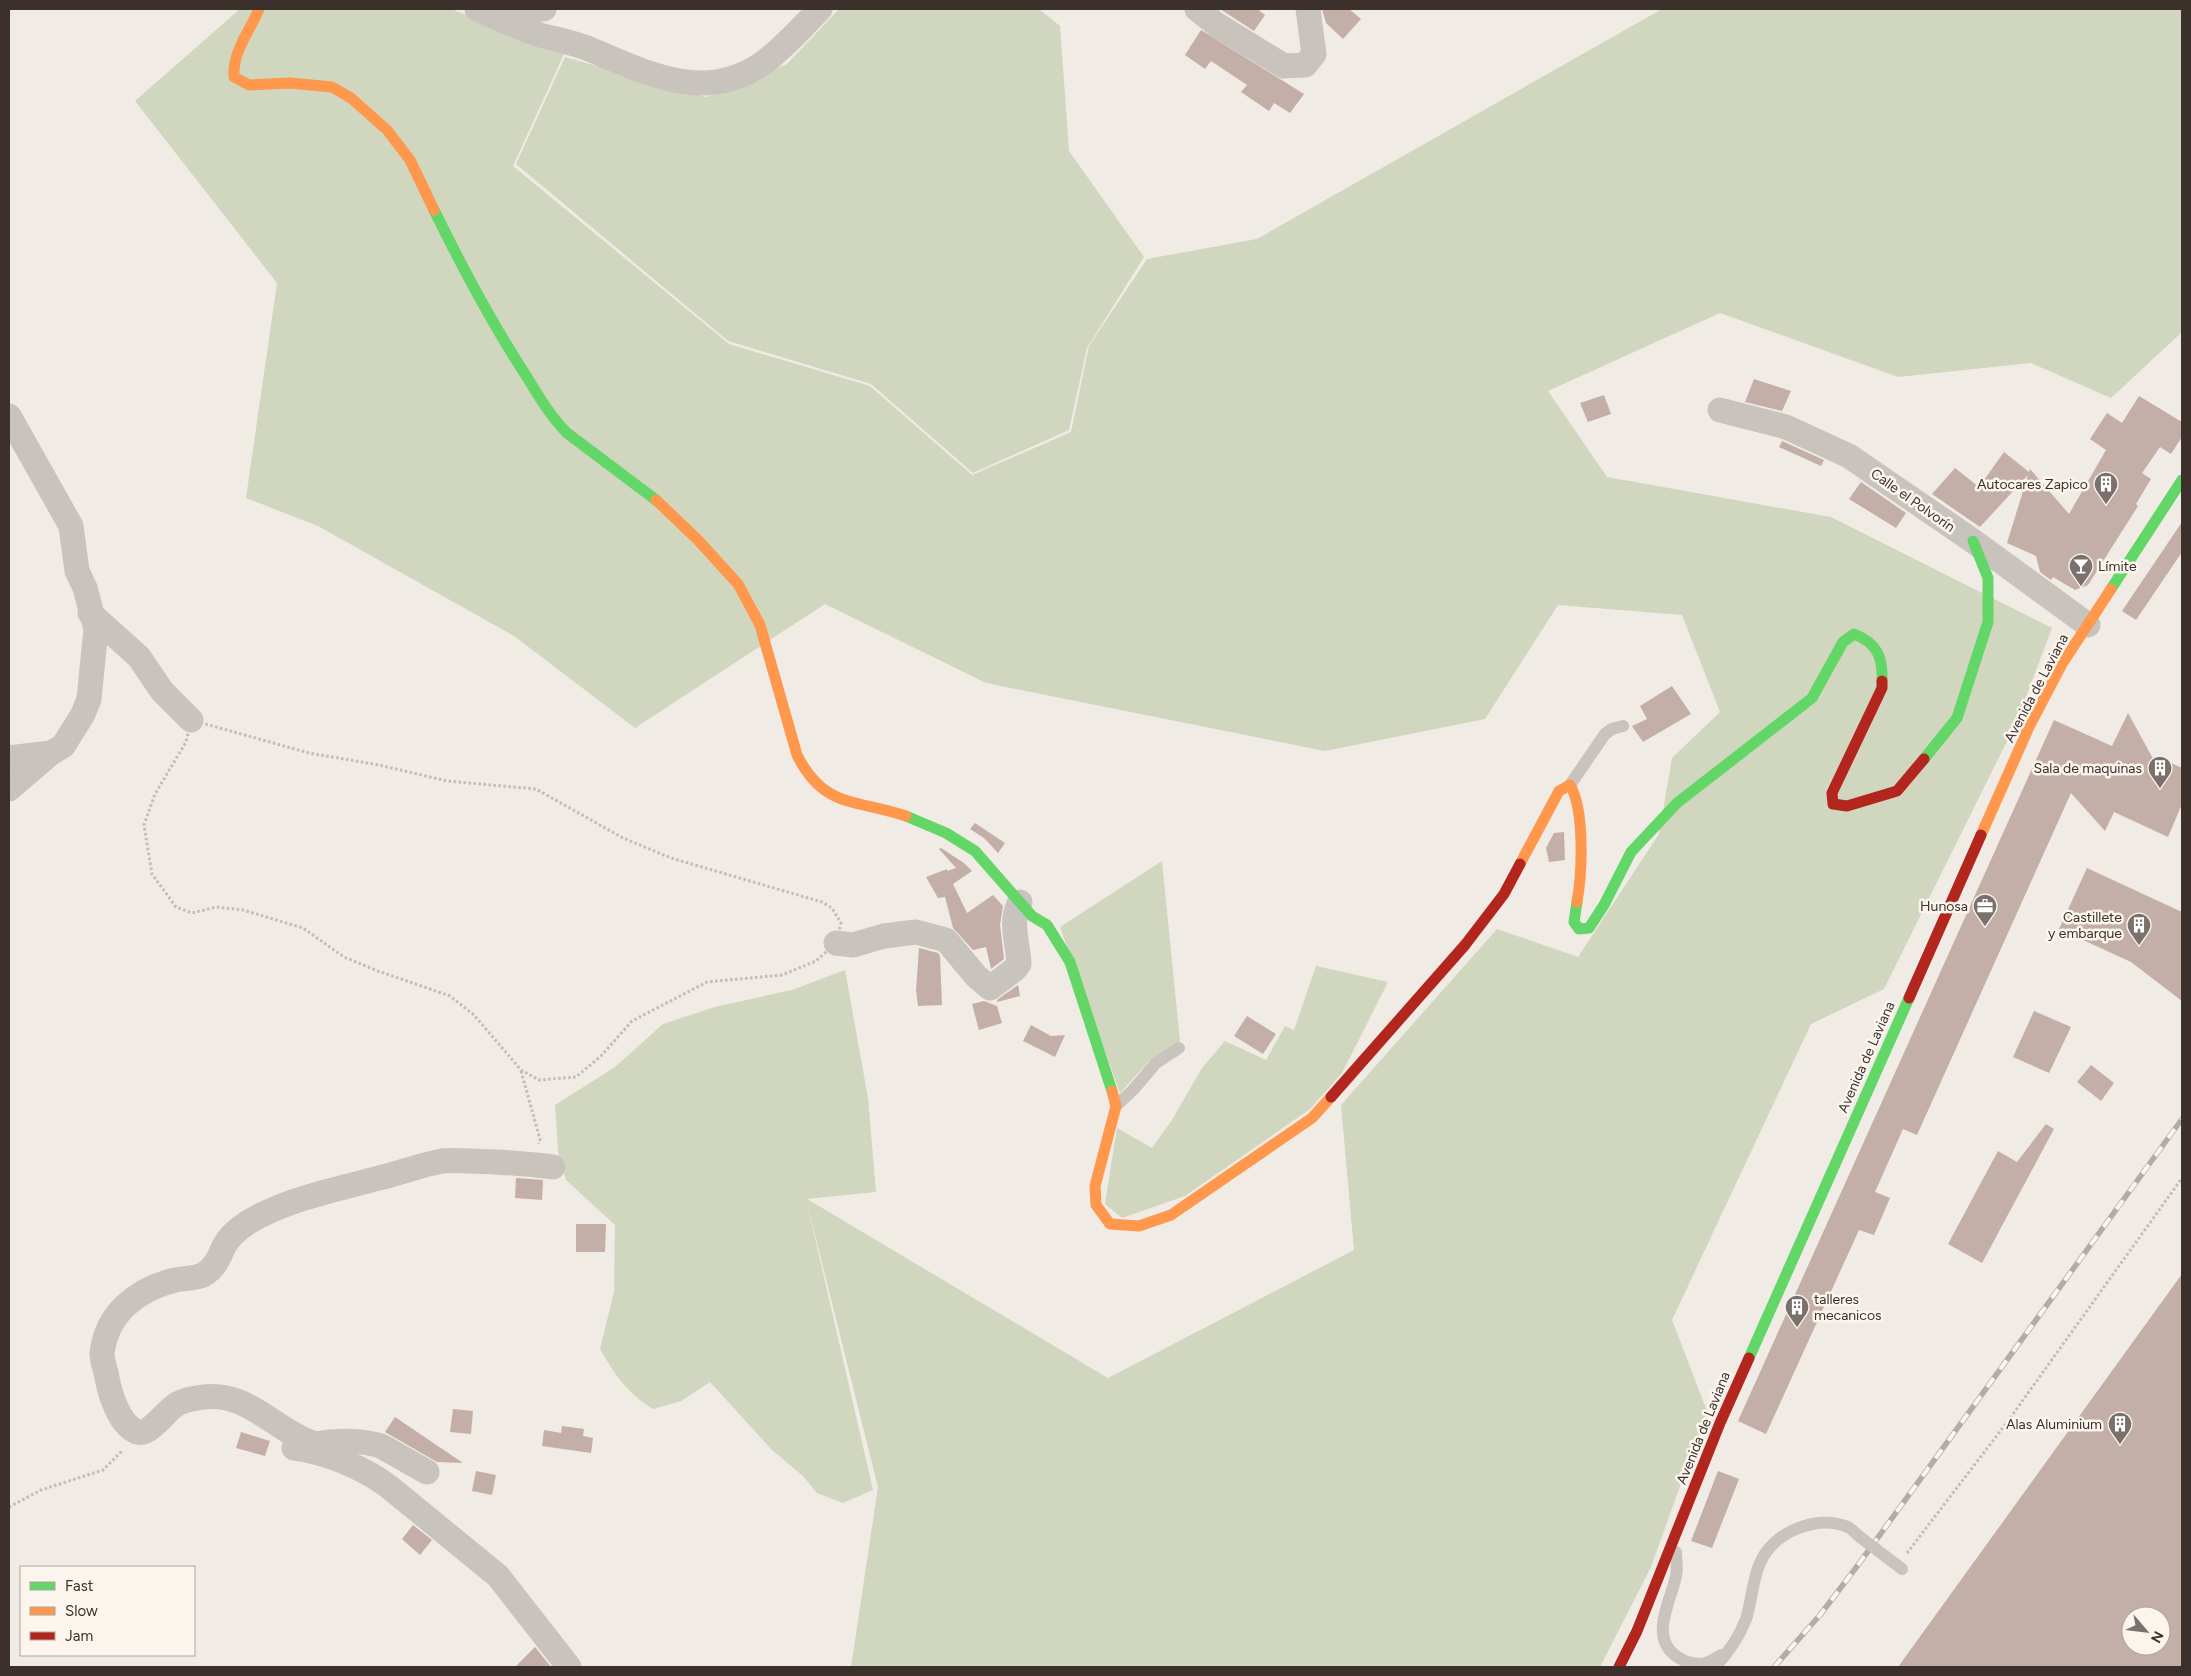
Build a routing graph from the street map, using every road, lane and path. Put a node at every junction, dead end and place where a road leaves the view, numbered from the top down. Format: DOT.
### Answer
graph roads {
  1 [pos="259,9"];
  2 [pos="477,9"];
  3 [pos="520,9"];
  4 [pos="544,9"];
  5 [pos="820,9"];
  6 [pos="1196,9"];
  7 [pos="1308,9"];
  8 [pos="1720,410"];
  9 [pos="9,416"];
  10 [pos="2182,480"];
  11 [pos="1973,541"];
  12 [pos="90,613"];
  13 [pos="2088,625"];
  14 [pos="191,720"];
  15 [pos="1623,726"];
  16 [pos="51,753"];
  17 [pos="9,758"];
  18 [pos="1570,785"];
  19 [pos="9,789"];
  20 [pos="1020,902"];
  21 [pos="836,943"];
  22 [pos="1179,1048"];
  23 [pos="521,1070"];
  24 [pos="1116,1106"];
  25 [pos="545,1166"];
  26 [pos="2182,1178"];
  27 [pos="140,1433"];
  28 [pos="278,1446"];
  29 [pos="312,1447"];
  30 [pos="426,1472"];
  31 [pos="9,1507"];
  32 [pos="1676,1535"];
  33 [pos="1903,1570"];
  34 [pos="1732,1648"];
  35 [pos="569,1667"];
  36 [pos="1619,1667"];
  37 [pos="1715,1667"];
  1 -- 20 [label="street"];
  2 -- 5 [label="street"];
  3 -- 4 [label="street"];
  6 -- 7 [label="street"];
  8 -- 11 [label="street, Calle el Polvorín"];
  9 -- 12 [label="street"];
  10 -- 13 [label="street, Avenida de Laviana"];
  11 -- 13 [label="street, Calle el Polvorín"];
  11 -- 18 [label="street"];
  12 -- 14 [label="street"];
  12 -- 16 [label="street"];
  13 -- 32 [label="street, Avenida de Laviana"];
  14 -- 21 [label="path"];
  14 -- 23 [label="path"];
  15 -- 18 [label="lane"];
  16 -- 17 [label="street"];
  16 -- 19 [label="street"];
  18 -- 24 [label="street"];
  20 -- 21 [label="street"];
  20 -- 24 [label="street"];
  21 -- 23 [label="path"];
  22 -- 24 [label="lane"];
  23 -- 25 [label="path"];
  25 -- 27 [label="street"];
  26 -- 33 [label="path"];
  27 -- 29 [label="street"];
  27 -- 31 [label="path"];
  28 -- 29 [label="street"];
  29 -- 30 [label="street"];
  29 -- 35 [label="street"];
  32 -- 34 [label="lane"];
  32 -- 36 [label="street, Avenida de Laviana"];
  33 -- 34 [label="lane, bridge"];
  34 -- 37 [label="lane"];
}
